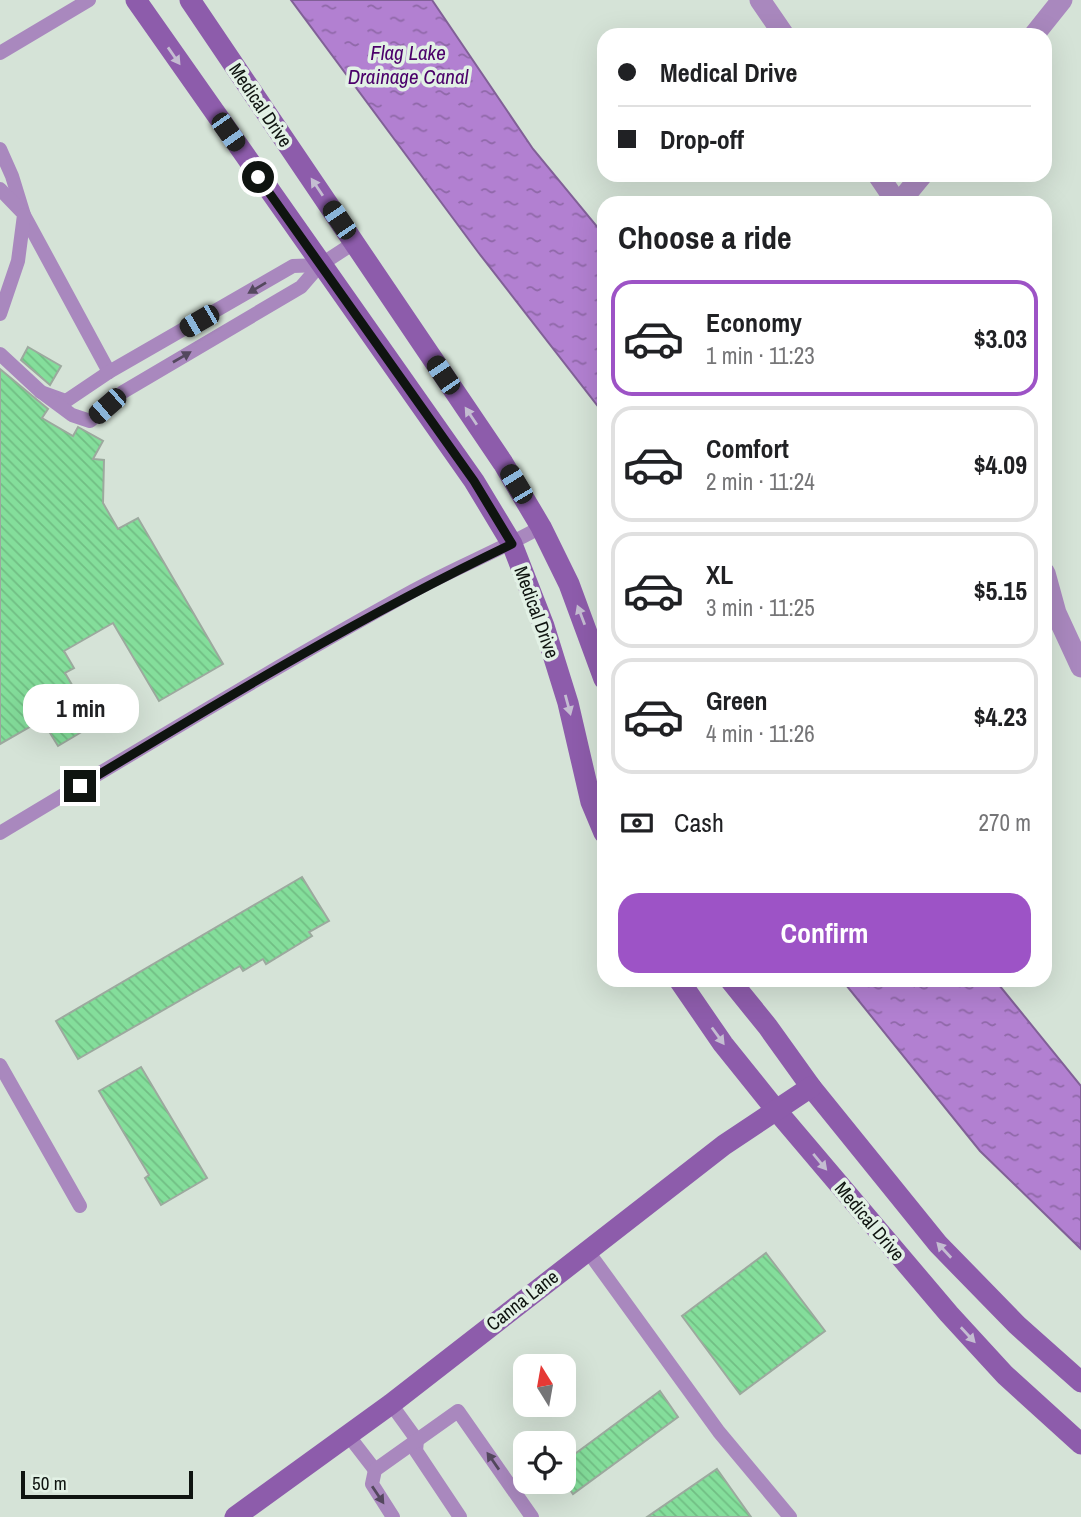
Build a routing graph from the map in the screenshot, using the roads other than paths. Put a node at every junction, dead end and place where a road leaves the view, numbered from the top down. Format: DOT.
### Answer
graph roads {
  1 [pos="89,0"];
  2 [pos="135,0"];
  3 [pos="190,0"];
  4 [pos="760,0"];
  5 [pos="1062,0"];
  6 [pos="779,28"];
  7 [pos="1040,28"];
  8 [pos="0,53"];
  9 [pos="0,149"];
  10 [pos="916,182"];
  11 [pos="0,189"];
  12 [pos="904,196"];
  13 [pos="24,215"];
  14 [pos="354,243"];
  15 [pos="320,265"];
  16 [pos="0,314"];
  17 [pos="0,354"];
  18 [pos="109,372"];
  19 [pos="41,392"];
  20 [pos="541,527"];
  21 [pos="512,544"];
  22 [pos="1052,598"];
  23 [pos="597,660"];
  24 [pos="1081,667"];
  25 [pos="597,816"];
  26 [pos="4,827"];
  27 [pos="684,987"];
  28 [pos="736,987"];
  29 [pos="0,1065"];
  30 [pos="811,1087"];
  31 [pos="776,1110"];
  32 [pos="80,1206"];
  33 [pos="587,1250"];
  34 [pos="1081,1382"];
  35 [pos="391,1404"];
  36 [pos="348,1435"];
  37 [pos="417,1440"];
  38 [pos="1081,1444"];
  39 [pos="375,1470"];
  40 [pos="235,1517"];
  41 [pos="393,1517"];
  42 [pos="460,1517"];
  43 [pos="532,1517"];
  44 [pos="790,1517"];
  1 -- 8 [label="lane"];
  2 -- 15 [label="street, Medical Drive, one-way"];
  14 -- 3 [label="street, Medical Drive, one-way"];
  4 -- 6 [label="street"];
  5 -- 7 [label="street"];
  9 -- 13 [label="lane"];
  10 -- 12 [label="street"];
  11 -- 13 [label="lane"];
  13 -- 16 [label="lane"];
  13 -- 18 [label="lane"];
  14 -- 15 [label="lane"];
  20 -- 14 [label="street, Medical Drive, one-way"];
  15 -- 18 [label="lane, one-way"];
  19 -- 15 [label="lane, one-way"];
  15 -- 21 [label="street, Medical Drive"];
  17 -- 19 [label="lane"];
  18 -- 19 [label="lane"];
  20 -- 21 [label="lane"];
  23 -- 20 [label="street, Medical Drive, one-way"];
  21 -- 25 [label="street, Medical Drive, one-way"];
  21 -- 26 [label="lane"];
  22 -- 24 [label="street"];
  27 -- 31 [label="street, Medical Drive, one-way"];
  28 -- 30 [label="street, Medical Drive"];
  29 -- 32 [label="lane"];
  30 -- 31 [label="street, Canna Lane"];
  34 -- 30 [label="street, Medical Drive, one-way"];
  31 -- 33 [label="street, Canna Lane"];
  31 -- 38 [label="street, Medical Drive, one-way"];
  33 -- 35 [label="street, Canna Lane"];
  33 -- 44 [label="lane"];
  35 -- 36 [label="street, Canna Lane"];
  35 -- 37 [label="lane"];
  36 -- 39 [label="lane"];
  36 -- 40 [label="street, Canna Lane"];
  37 -- 39 [label="lane"];
  37 -- 42 [label="lane"];
  43 -- 37 [label="lane, one-way"];
  39 -- 41 [label="lane, one-way"];
}
